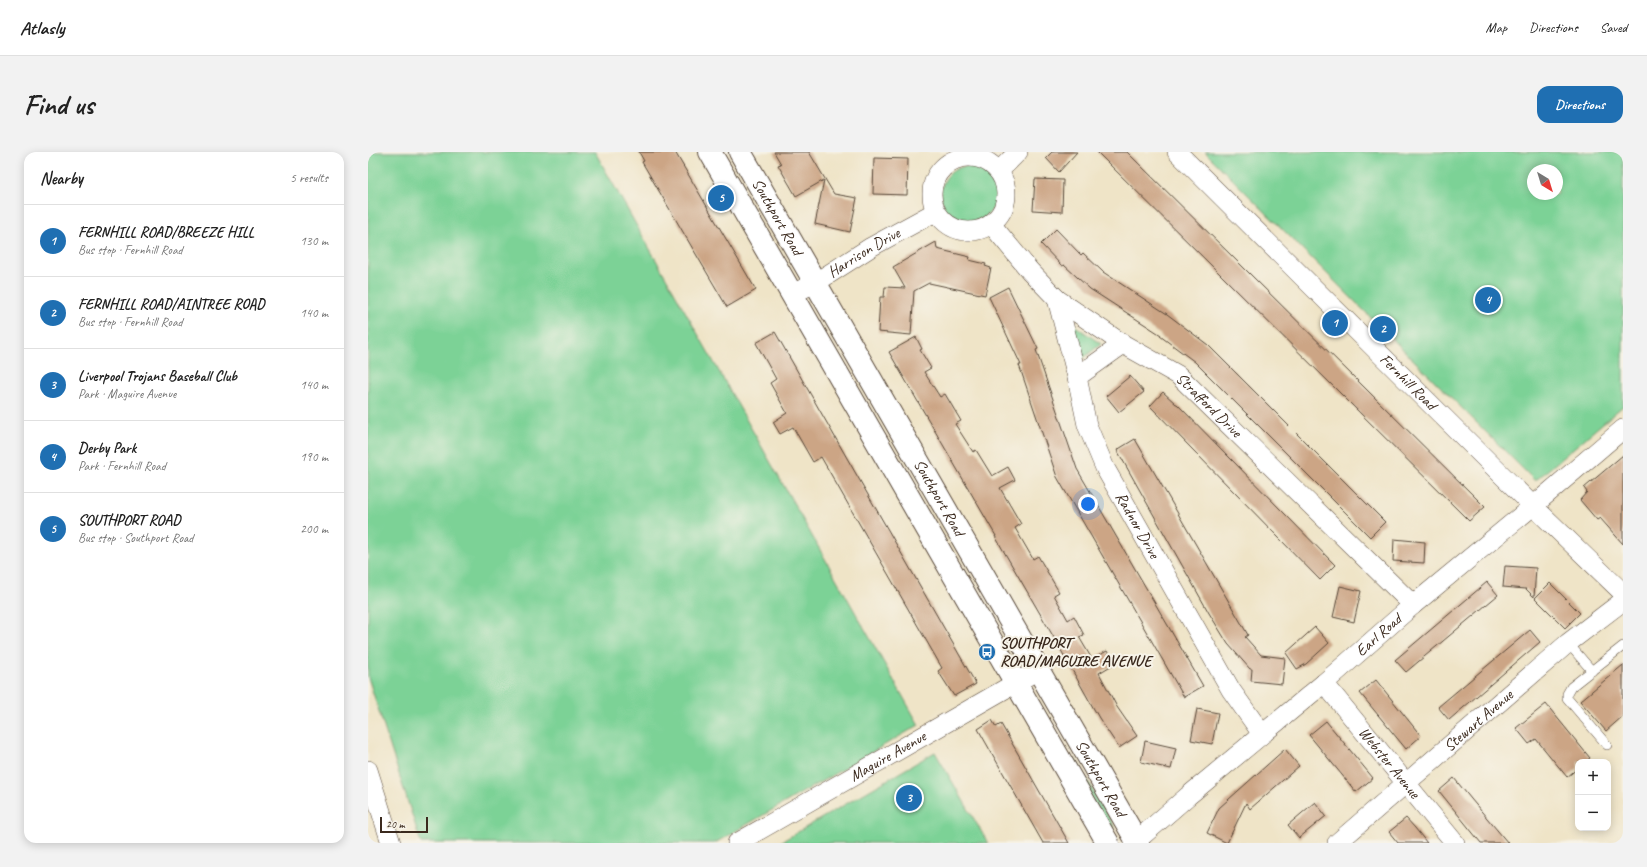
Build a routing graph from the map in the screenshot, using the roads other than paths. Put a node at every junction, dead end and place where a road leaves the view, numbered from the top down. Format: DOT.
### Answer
graph roads {
  1 [pos="710,152"];
  2 [pos="740,152"];
  3 [pos="1018,152"];
  4 [pos="1177,152"];
  5 [pos="941,158"];
  6 [pos="999,172"];
  7 [pos="936,212"];
  8 [pos="991,224"];
  9 [pos="815,283"];
  10 [pos="792,294"];
  11 [pos="1057,298"];
  12 [pos="1123,344"];
  13 [pos="1077,377"];
  14 [pos="1623,428"];
  15 [pos="1533,506"];
  16 [pos="1623,593"];
  17 [pos="1623,601"];
  18 [pos="1413,605"];
  19 [pos="1568,643"];
  20 [pos="1623,646"];
  21 [pos="1038,670"];
  22 [pos="1592,671"];
  23 [pos="1016,683"];
  24 [pos="1324,683"];
  25 [pos="1262,734"];
  26 [pos="1607,745"];
  27 [pos="368,770"];
  28 [pos="1407,784"];
  29 [pos="1136,842"];
  30 [pos="392,843"];
  31 [pos="737,843"];
  32 [pos="1108,843"];
  33 [pos="1337,843"];
  34 [pos="1455,843"];
  1 -- 10 [label="main road, Southport Road"];
  2 -- 9 [label="main road, Southport Road"];
  3 -- 6 [label="street"];
  4 -- 15 [label="street, Fernhill Road"];
  5 -- 6 [label="street"];
  5 -- 7 [label="street"];
  6 -- 8 [label="street"];
  7 -- 8 [label="street"];
  7 -- 9 [label="street, Harrison Drive"];
  8 -- 11 [label="street, Strafford Drive"];
  9 -- 10 [label="street, Harrison Drive"];
  9 -- 21 [label="main road, Southport Road"];
  10 -- 23 [label="main road, Southport Road"];
  11 -- 12 [label="street, Strafford Drive"];
  11 -- 13 [label="street, Radnor Drive"];
  12 -- 13 [label="street"];
  12 -- 18 [label="street, Strafford Drive"];
  13 -- 25 [label="street, Radnor Drive"];
  14 -- 15 [label="street, Earl Road"];
  15 -- 16 [label="street, Fernhill Road"];
  15 -- 18 [label="street, Earl Road"];
  17 -- 19 [label="street, Stewart Avenue"];
  18 -- 24 [label="street, Earl Road"];
  19 -- 22 [label="lane"];
  19 -- 28 [label="street, Stewart Avenue"];
  20 -- 22 [label="lane"];
  21 -- 23 [label="street, Maguire Avenue"];
  21 -- 29 [label="main road, Southport Road"];
  22 -- 26 [label="lane"];
  23 -- 31 [label="street, Maguire Avenue"];
  23 -- 32 [label="main road, Southport Road"];
  24 -- 25 [label="street, Earl Road"];
  24 -- 28 [label="street, Webster Avenue"];
  25 -- 29 [label="street, Earl Road"];
  27 -- 30 [label="street"];
  28 -- 33 [label="street, Stewart Avenue"];
  28 -- 34 [label="street, Webster Avenue"];
}
